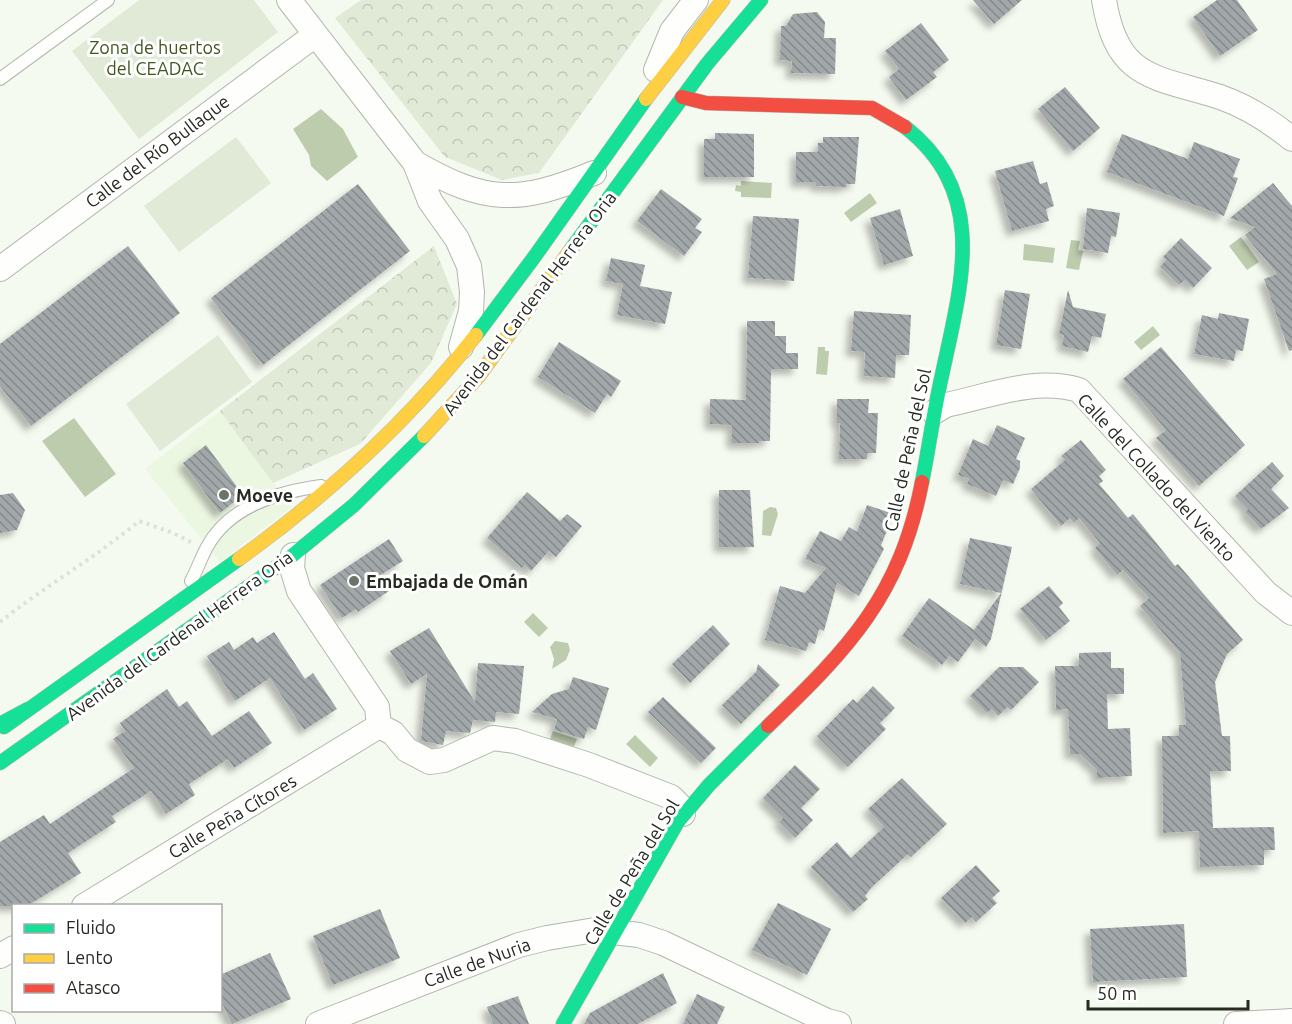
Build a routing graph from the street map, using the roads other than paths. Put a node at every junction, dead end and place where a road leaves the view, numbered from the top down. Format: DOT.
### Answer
graph roads {
  1 [pos="108,0"];
  2 [pos="288,0"];
  3 [pos="696,0"];
  4 [pos="723,0"];
  5 [pos="761,0"];
  6 [pos="1104,0"];
  7 [pos="315,35"];
  8 [pos="0,79"];
  9 [pos="682,98"];
  10 [pos="639,110"];
  11 [pos="1292,139"];
  12 [pos="415,163"];
  13 [pos="594,173"];
  14 [pos="0,269"];
  15 [pos="458,360"];
  16 [pos="934,412"];
  17 [pos="340,483"];
  18 [pos="292,555"];
  19 [pos="176,604"];
  20 [pos="1292,613"];
  21 [pos="28,709"];
  22 [pos="0,724"];
  23 [pos="379,726"];
  24 [pos="0,730"];
  25 [pos="0,764"];
  26 [pos="683,814"];
  27 [pos="87,904"];
  28 [pos="613,931"];
  29 [pos="1292,1021"];
  30 [pos="318,1024"];
  31 [pos="564,1024"];
  32 [pos="839,1024"];
  33 [pos="1236,1024"];
  1 -- 8 [label="lane"];
  2 -- 7 [label="street"];
  3 -- 10 [label="street, Avenida del Cardenal Herrera Oria"];
  4 -- 10 [label="main road, Avenida del Cardenal Herrera Oria"];
  5 -- 9 [label="main road, Avenida del Cardenal Herrera Oria"];
  6 -- 11 [label="street"];
  7 -- 12 [label="street"];
  7 -- 14 [label="street, Calle del Río Bullaque"];
  9 -- 16 [label="main road, Calle de Peña del Sol"];
  9 -- 18 [label="main road, Avenida del Cardenal Herrera Oria"];
  10 -- 13 [label="main road, Avenida del Cardenal Herrera Oria"];
  12 -- 13 [label="street"];
  12 -- 15 [label="street"];
  13 -- 15 [label="main road, Avenida del Cardenal Herrera Oria"];
  15 -- 17 [label="main road, Avenida del Cardenal Herrera Oria"];
  16 -- 20 [label="street, Calle del Collado del Viento"];
  16 -- 26 [label="main road, Calle de Peña del Sol"];
  17 -- 19 [label="main road, Avenida del Cardenal Herrera Oria"];
  17 -- 19 [label="lane"];
  18 -- 23 [label="street"];
  18 -- 25 [label="main road, Avenida del Cardenal Herrera Oria"];
  19 -- 21 [label="main road, Avenida del Cardenal Herrera Oria"];
  21 -- 22 [label="main road"];
  21 -- 24 [label="main road, Avenida del Cardenal Herrera Oria"];
  23 -- 26 [label="street"];
  23 -- 27 [label="street, Calle Peña Cítores"];
  26 -- 28 [label="main road, Calle de Peña del Sol"];
  28 -- 30 [label="street, Calle de Nuria"];
  28 -- 31 [label="main road, Calle de Peña del Sol"];
  28 -- 32 [label="street, Calle de Nuria"];
  29 -- 33 [label="street"];
}
